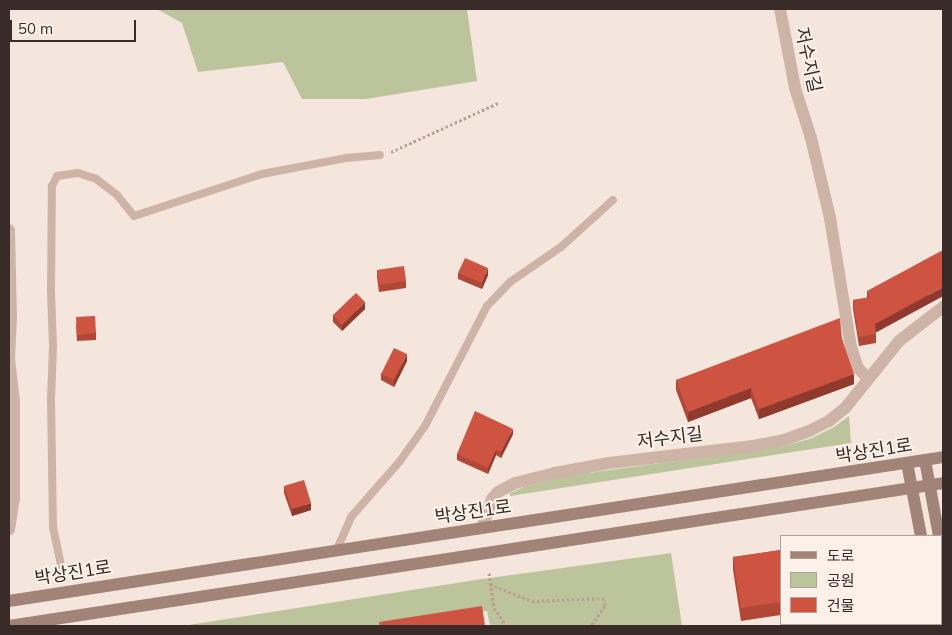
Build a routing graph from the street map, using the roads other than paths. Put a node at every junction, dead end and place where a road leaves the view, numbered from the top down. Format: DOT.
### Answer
graph roads {
  1 [pos="780,9"];
  2 [pos="380,155"];
  3 [pos="613,200"];
  4 [pos="9,230"];
  5 [pos="943,307"];
  6 [pos="868,378"];
  7 [pos="943,457"];
  8 [pos="925,460"];
  9 [pos="907,463"];
  10 [pos="943,483"];
  11 [pos="929,485"];
  12 [pos="912,488"];
  13 [pos="482,528"];
  14 [pos="9,530"];
  15 [pos="921,535"];
  16 [pos="939,535"];
  17 [pos="337,549"];
  18 [pos="61,565"];
  19 [pos="9,601"];
  20 [pos="9,626"];
  1 -- 6 [label="street, 저수지길"];
  2 -- 18 [label="lane"];
  3 -- 17 [label="lane"];
  4 -- 14 [label="street"];
  5 -- 6 [label="street, 저수지길"];
  6 -- 13 [label="street, 저수지길"];
  7 -- 8 [label="street, 박상진1로"];
  8 -- 9 [label="street, 박상진1로"];
  8 -- 11 [label="street"];
  9 -- 12 [label="street"];
  9 -- 13 [label="street, 박상진1로"];
  10 -- 11 [label="street"];
  11 -- 12 [label="street"];
  11 -- 16 [label="street"];
  12 -- 15 [label="street"];
  12 -- 20 [label="street"];
  13 -- 17 [label="street, 박상진1로"];
  17 -- 19 [label="street, 박상진1로"];
}
